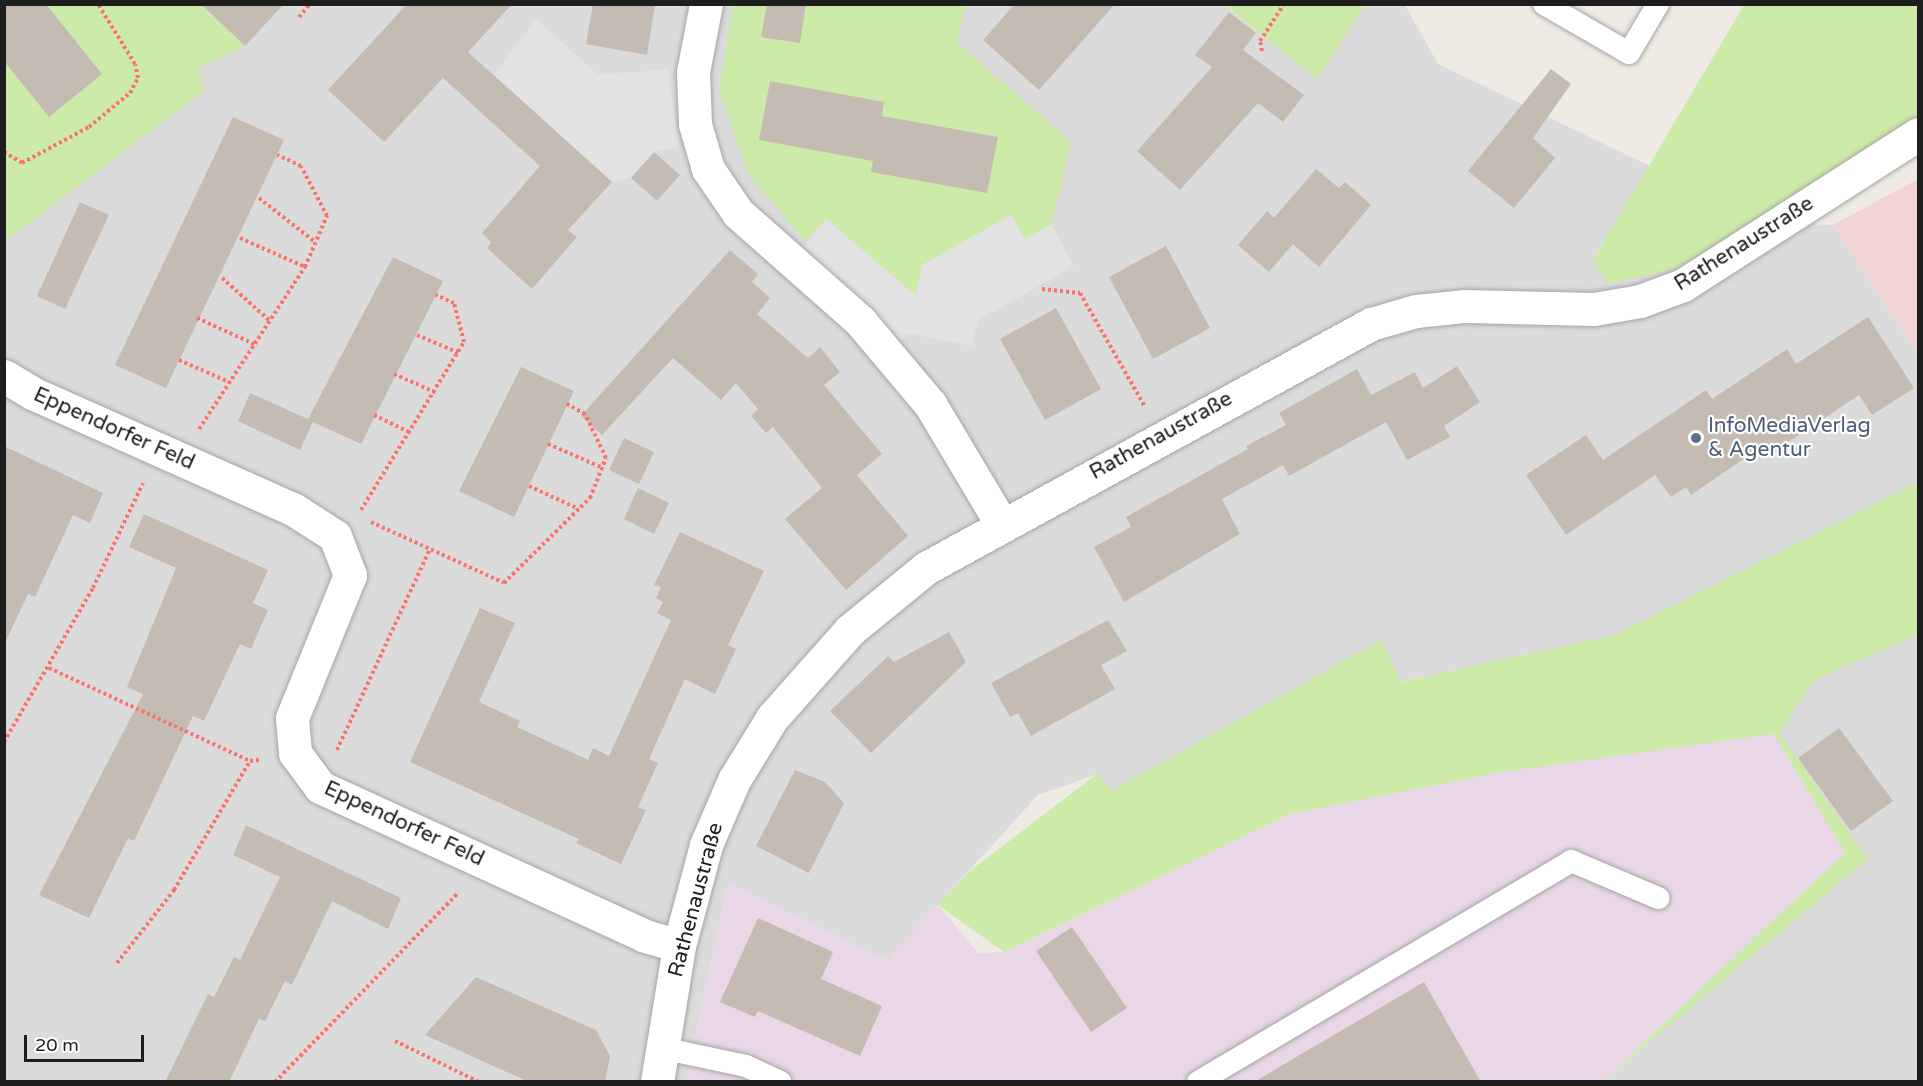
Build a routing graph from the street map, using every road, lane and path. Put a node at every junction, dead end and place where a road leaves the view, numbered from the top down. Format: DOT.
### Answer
graph roads {
  1 [pos="98,4"];
  2 [pos="310,4"];
  3 [pos="706,4"];
  4 [pos="1284,4"];
  5 [pos="1544,4"];
  6 [pos="1658,4"];
  7 [pos="298,17"];
  8 [pos="1262,51"];
  9 [pos="1918,134"];
  10 [pos="4,152"];
  11 [pos="277,155"];
  12 [pos="259,198"];
  13 [pos="240,238"];
  14 [pos="315,242"];
  15 [pos="305,267"];
  16 [pos="222,278"];
  17 [pos="1042,289"];
  18 [pos="436,295"];
  19 [pos="197,318"];
  20 [pos="269,320"];
  21 [pos="417,335"];
  22 [pos="254,344"];
  23 [pos="459,352"];
  24 [pos="179,360"];
  25 [pos="393,374"];
  26 [pos="4,376"];
  27 [pos="229,382"];
  28 [pos="437,393"];
  29 [pos="567,404"];
  30 [pos="374,415"];
  31 [pos="411,433"];
  32 [pos="1162,436"];
  33 [pos="548,444"];
  34 [pos="169,455"];
  35 [pos="603,468"];
  36 [pos="529,486"];
  37 [pos="579,509"];
  38 [pos="1000,523"];
  39 [pos="430,549"];
  40 [pos="49,668"];
  41 [pos="4,742"];
  42 [pos="295,753"];
  43 [pos="250,761"];
  44 [pos="320,787"];
  45 [pos="473,858"];
  46 [pos="1658,898"];
  47 [pos="679,945"];
  48 [pos="117,963"];
  49 [pos="395,1041"];
  50 [pos="661,1048"];
  51 [pos="275,1082"];
  52 [pos="479,1082"];
  53 [pos="657,1082"];
  54 [pos="780,1082"];
  55 [pos="1198,1082"];
  1 -- 10 [label="path"];
  2 -- 7 [label="path"];
  3 -- 38 [label="street"];
  4 -- 8 [label="path"];
  5 -- 6 [label="lane"];
  9 -- 32 [label="street, Rathenaustraße"];
  11 -- 14 [label="path"];
  12 -- 14 [label="path"];
  13 -- 15 [label="path"];
  14 -- 15 [label="path"];
  15 -- 20 [label="path"];
  16 -- 20 [label="path"];
  17 -- 32 [label="path"];
  18 -- 23 [label="path"];
  19 -- 22 [label="path"];
  20 -- 22 [label="path"];
  21 -- 23 [label="path"];
  22 -- 27 [label="path"];
  23 -- 28 [label="path"];
  24 -- 27 [label="path"];
  25 -- 28 [label="path"];
  26 -- 34 [label="street, Eppendorfer Feld"];
  27 -- 34 [label="path"];
  28 -- 31 [label="path"];
  29 -- 35 [label="path"];
  30 -- 31 [label="path"];
  31 -- 39 [label="path"];
  32 -- 38 [label="street, Rathenaustraße"];
  33 -- 35 [label="path"];
  34 -- 40 [label="path"];
  34 -- 42 [label="street, Eppendorfer Feld"];
  35 -- 37 [label="path"];
  36 -- 37 [label="path"];
  37 -- 39 [label="path"];
  38 -- 47 [label="street, Rathenaustraße"];
  39 -- 44 [label="path"];
  40 -- 41 [label="path"];
  40 -- 43 [label="path"];
  42 -- 43 [label="path"];
  42 -- 44 [label="street, Eppendorfer Feld"];
  43 -- 48 [label="path"];
  44 -- 45 [label="street, Eppendorfer Feld"];
  45 -- 47 [label="street, Eppendorfer Feld"];
  45 -- 51 [label="path"];
  46 -- 55 [label="lane"];
  47 -- 50 [label="street, Rathenaustraße"];
  49 -- 52 [label="path"];
  50 -- 53 [label="street, Rathenaustraße"];
  50 -- 54 [label="lane"];
}
